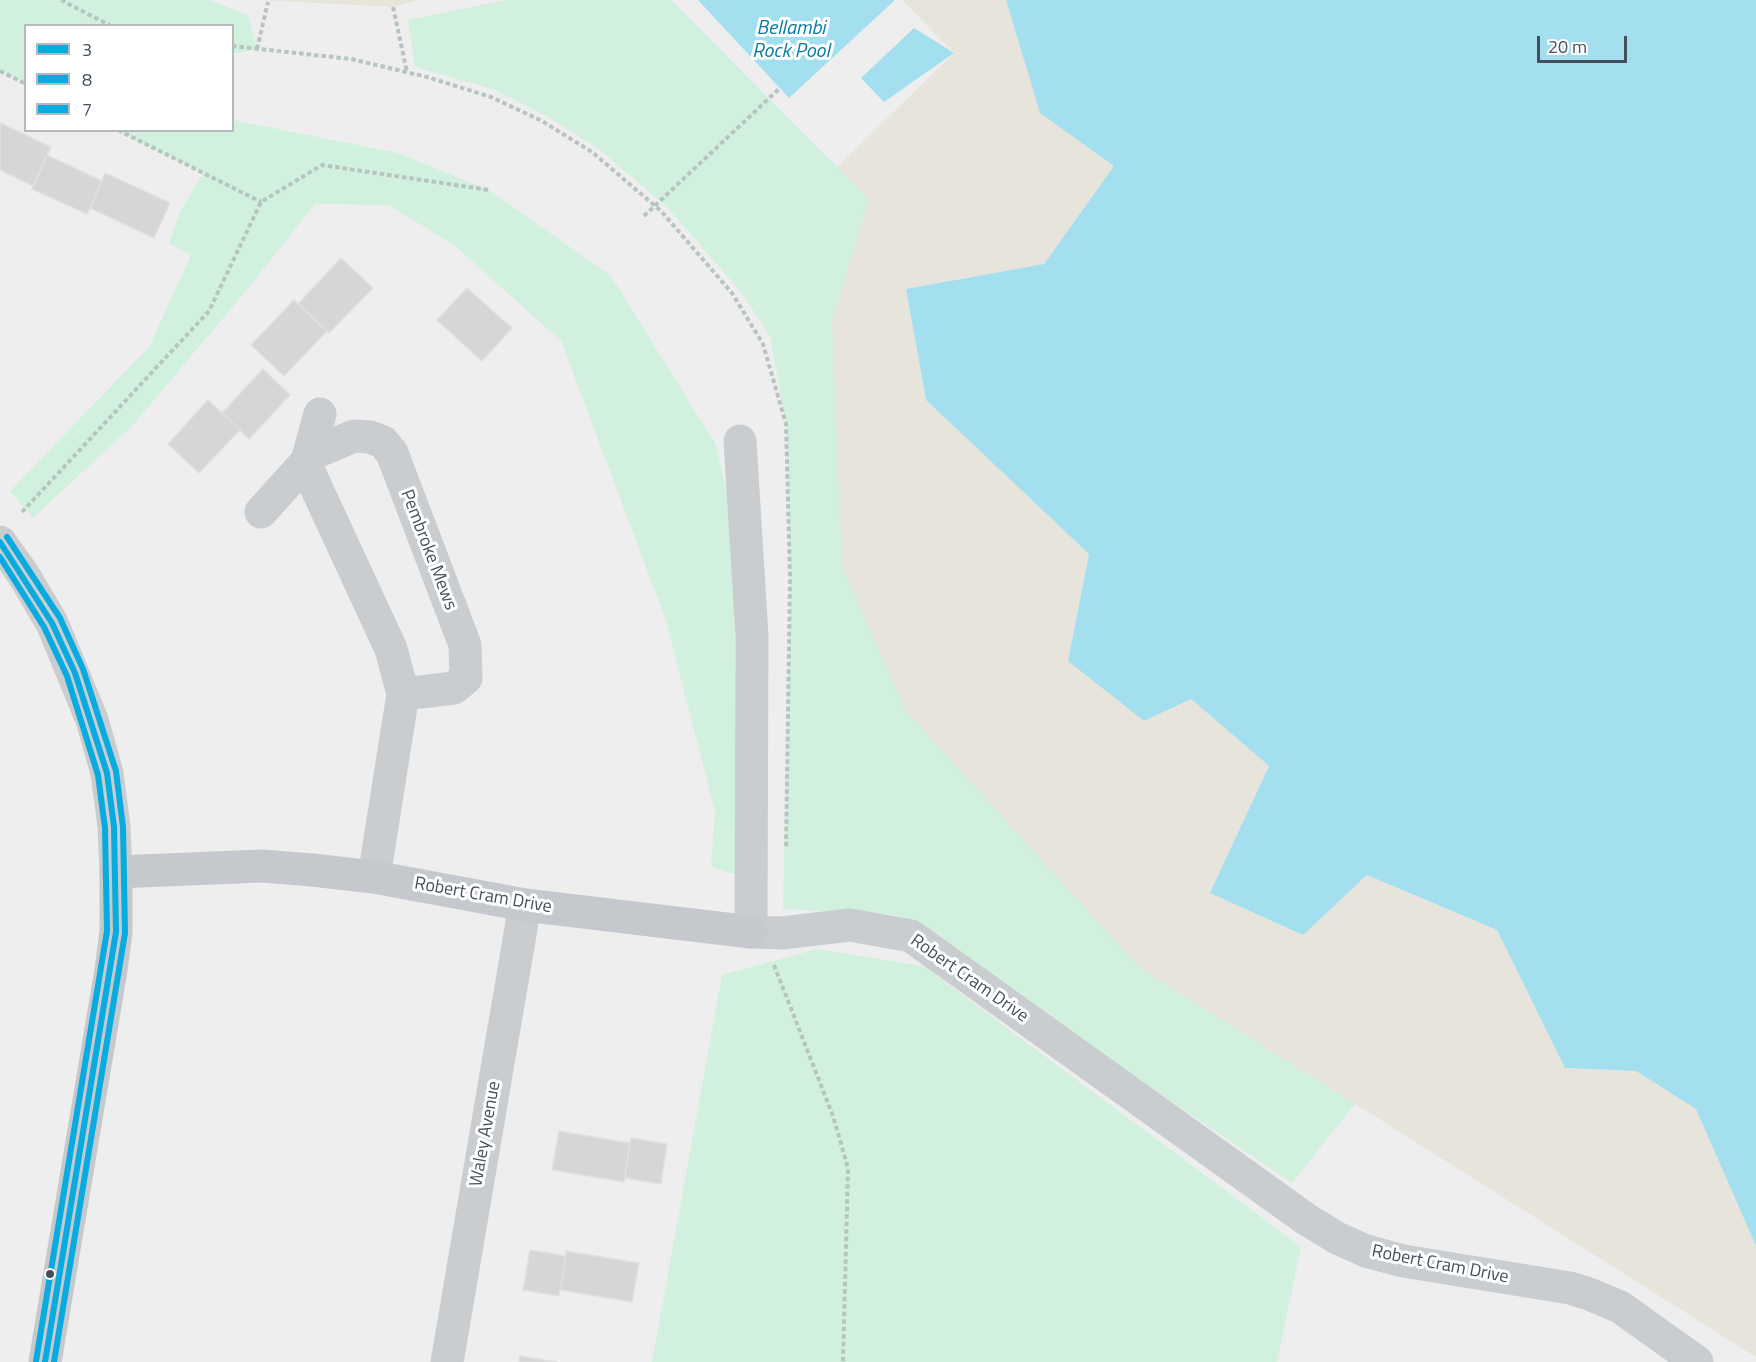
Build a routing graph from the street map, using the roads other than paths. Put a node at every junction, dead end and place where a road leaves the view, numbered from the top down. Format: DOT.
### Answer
graph roads {
  1 [pos="320,414"];
  2 [pos="740,441"];
  3 [pos="307,461"];
  4 [pos="261,512"];
  5 [pos="0,542"];
  6 [pos="403,694"];
  7 [pos="116,872"];
  8 [pos="374,877"];
  9 [pos="525,906"];
  10 [pos="767,933"];
  11 [pos="45,1362"];
  12 [pos="447,1362"];
  13 [pos="1697,1362"];
  1 -- 3 [label="street, Pembroke Mews"];
  2 -- 10 [label="street"];
  3 -- 4 [label="street, Pembroke Mews"];
  3 -- 6 [label="street"];
  3 -- 6 [label="street, Pembroke Mews"];
  5 -- 7 [label="street"];
  6 -- 8 [label="street"];
  7 -- 8 [label="main road, Robert Cram Drive"];
  7 -- 11 [label="main road"];
  8 -- 9 [label="main road, Robert Cram Drive"];
  9 -- 10 [label="main road, Robert Cram Drive"];
  9 -- 12 [label="street, Waley Avenue"];
  10 -- 13 [label="street, Robert Cram Drive"];
}
